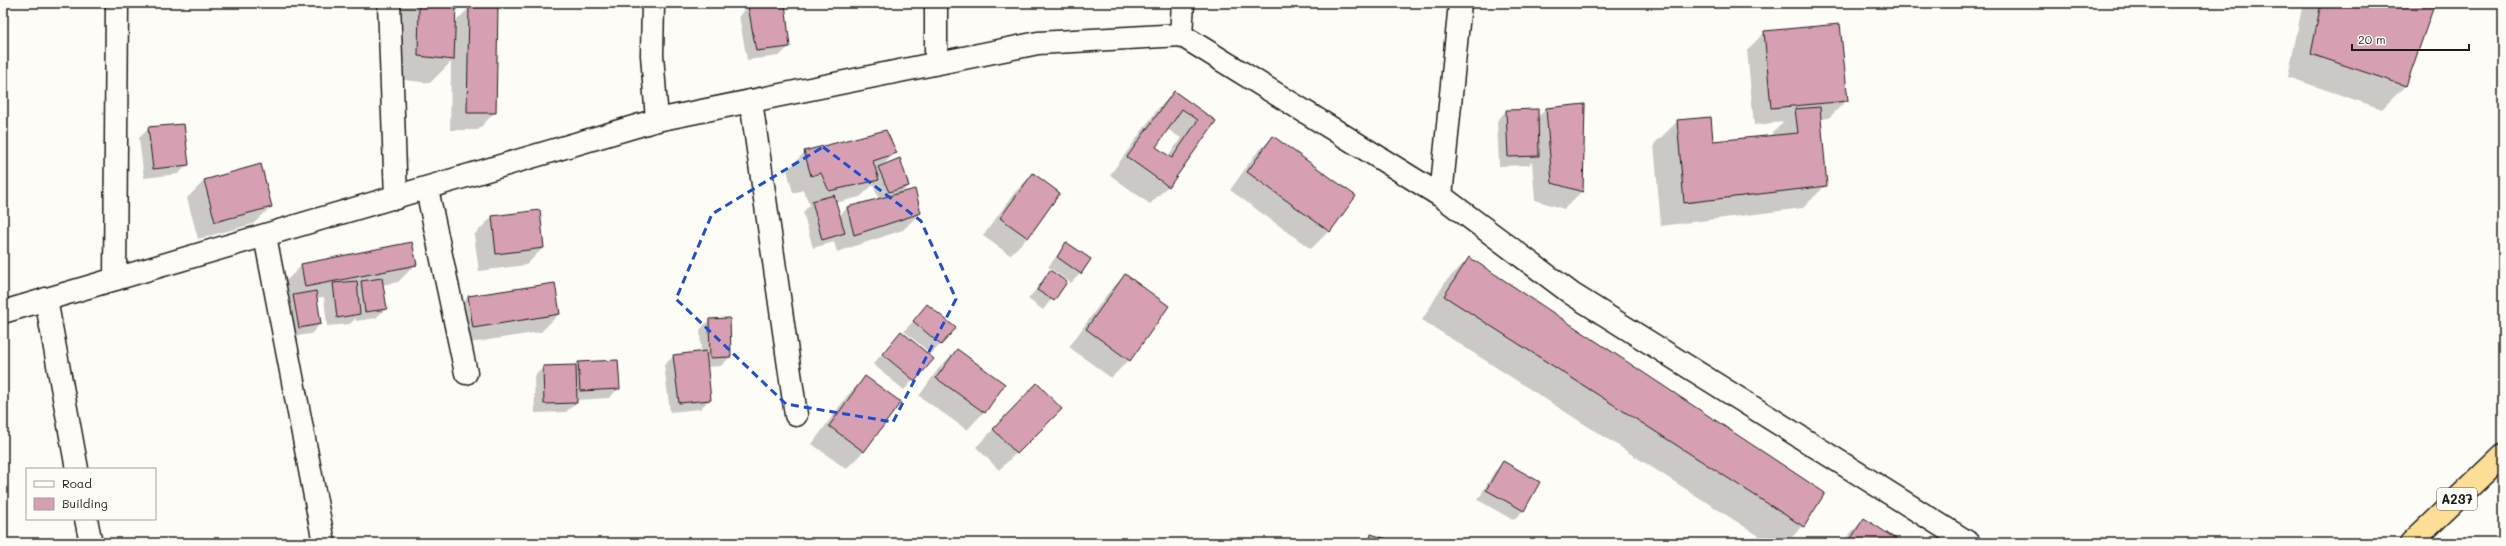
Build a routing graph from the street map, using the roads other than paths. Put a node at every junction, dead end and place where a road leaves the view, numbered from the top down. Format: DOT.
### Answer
graph roads {
  1 [pos="117,3"];
  2 [pos="389,3"];
  3 [pos="653,3"];
  4 [pos="936,3"];
  5 [pos="1183,3"];
  6 [pos="1460,3"];
  7 [pos="1181,35"];
  8 [pos="936,62"];
  9 [pos="751,101"];
  10 [pos="657,120"];
  11 [pos="427,189"];
  12 [pos="1441,196"];
  13 [pos="396,198"];
  14 [pos="265,236"];
  15 [pos="115,279"];
  16 [pos="46,299"];
  17 [pos="3,312"];
  18 [pos="466,373"];
  19 [pos="796,415"];
  20 [pos="2503,455"];
  21 [pos="77,468"];
  22 [pos="86,520"];
  23 [pos="91,543"];
  24 [pos="324,543"];
  25 [pos="1969,543"];
  26 [pos="2412,543"];
  1 -- 15 [label="street"];
  2 -- 13 [label="street"];
  3 -- 10 [label="street"];
  4 -- 8 [label="street"];
  5 -- 7 [label="street"];
  6 -- 12 [label="street"];
  7 -- 8 [label="street"];
  7 -- 12 [label="street"];
  8 -- 9 [label="street"];
  9 -- 10 [label="street"];
  9 -- 19 [label="street"];
  10 -- 11 [label="street"];
  11 -- 13 [label="street"];
  11 -- 18 [label="street"];
  12 -- 25 [label="street"];
  13 -- 14 [label="street"];
  14 -- 15 [label="street"];
  14 -- 24 [label="street"];
  15 -- 16 [label="street"];
  16 -- 17 [label="street"];
  16 -- 21 [label="street"];
  20 -- 26 [label="highway, A237"];
  22 -- 23 [label="street"];
}
